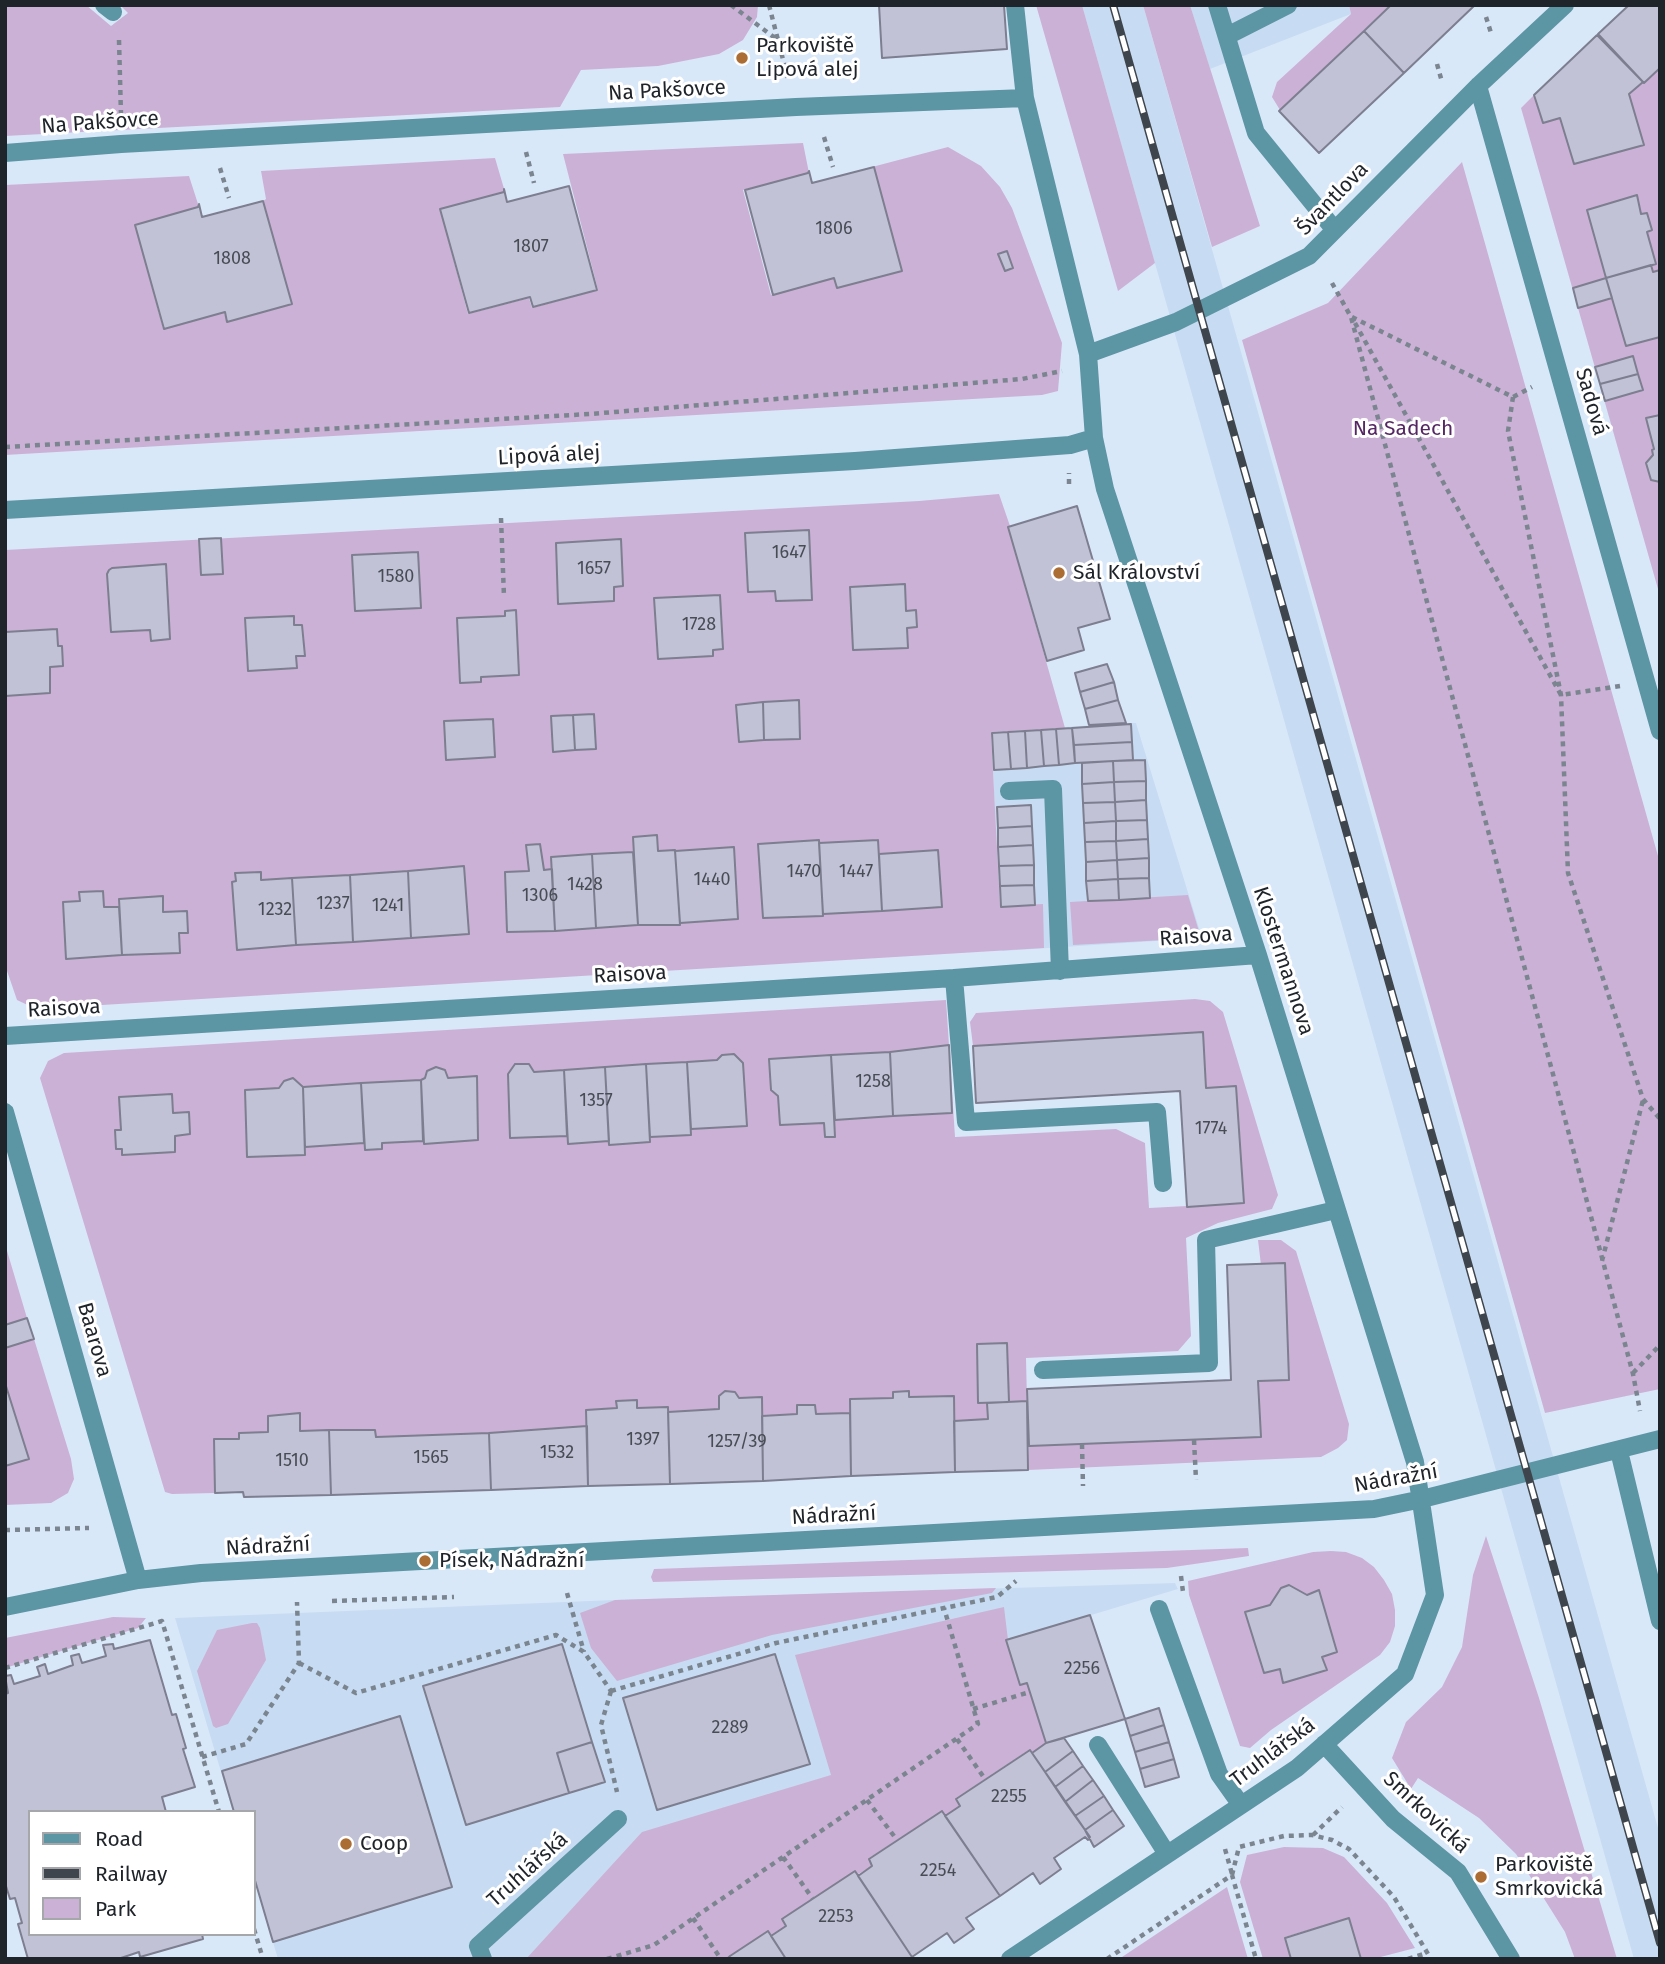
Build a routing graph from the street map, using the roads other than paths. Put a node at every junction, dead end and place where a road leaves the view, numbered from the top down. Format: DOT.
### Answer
graph roads {
  1 [pos="1014,5"];
  2 [pos="1217,5"];
  3 [pos="1288,5"];
  4 [pos="1565,5"];
  5 [pos="1227,36"];
  6 [pos="1478,86"];
  7 [pos="1025,98"];
  8 [pos="5,153"];
  9 [pos="1334,229"];
  10 [pos="1088,354"];
  11 [pos="1094,439"];
  12 [pos="5,510"];
  13 [pos="1660,731"];
  14 [pos="1009,791"];
  15 [pos="1258,955"];
  16 [pos="1060,971"];
  17 [pos="954,978"];
  18 [pos="5,1035"];
  19 [pos="5,1112"];
  20 [pos="1163,1183"];
  21 [pos="1336,1210"];
  22 [pos="1043,1370"];
  23 [pos="1660,1439"];
  24 [pos="1619,1451"];
  25 [pos="1422,1499"];
  26 [pos="138,1580"];
  27 [pos="5,1607"];
  28 [pos="1159,1609"];
  29 [pos="1660,1621"];
  30 [pos="1324,1744"];
  31 [pos="1098,1745"];
  32 [pos="1241,1805"];
  33 [pos="618,1819"];
  34 [pos="1167,1854"];
  35 [pos="482,1959"];
  36 [pos="1010,1959"];
  37 [pos="1511,1959"];
  1 -- 7 [label="street"];
  2 -- 5 [label="street"];
  3 -- 5 [label="street"];
  4 -- 6 [label="street, Švantlova"];
  5 -- 9 [label="street"];
  6 -- 9 [label="street, Švantlova"];
  6 -- 13 [label="street, Sadová"];
  7 -- 8 [label="street, Na Pakšovce"];
  7 -- 10 [label="street"];
  9 -- 10 [label="street, Švantlova"];
  10 -- 11 [label="street"];
  11 -- 12 [label="street, Lipová alej"];
  11 -- 15 [label="street, Klostermannova"];
  14 -- 16 [label="street"];
  15 -- 16 [label="street, Raisova"];
  15 -- 21 [label="street, Klostermannova"];
  16 -- 17 [label="street, Raisova"];
  17 -- 18 [label="street, Raisova"];
  17 -- 20 [label="street"];
  19 -- 26 [label="street, Baarova"];
  21 -- 22 [label="street"];
  21 -- 25 [label="street, Klostermannova"];
  23 -- 24 [label="street, Nádražní"];
  24 -- 25 [label="street, Nádražní"];
  24 -- 29 [label="street"];
  25 -- 26 [label="street, Nádražní"];
  25 -- 30 [label="street, Truhlářská"];
  26 -- 27 [label="street, Nádražní"];
  28 -- 32 [label="street"];
  30 -- 32 [label="street, Truhlářská"];
  30 -- 37 [label="street, Smrkovická"];
  31 -- 34 [label="street"];
  32 -- 34 [label="street, Truhlářská"];
  33 -- 35 [label="street, Truhlářská"];
  34 -- 36 [label="street, Truhlářská"];
}
